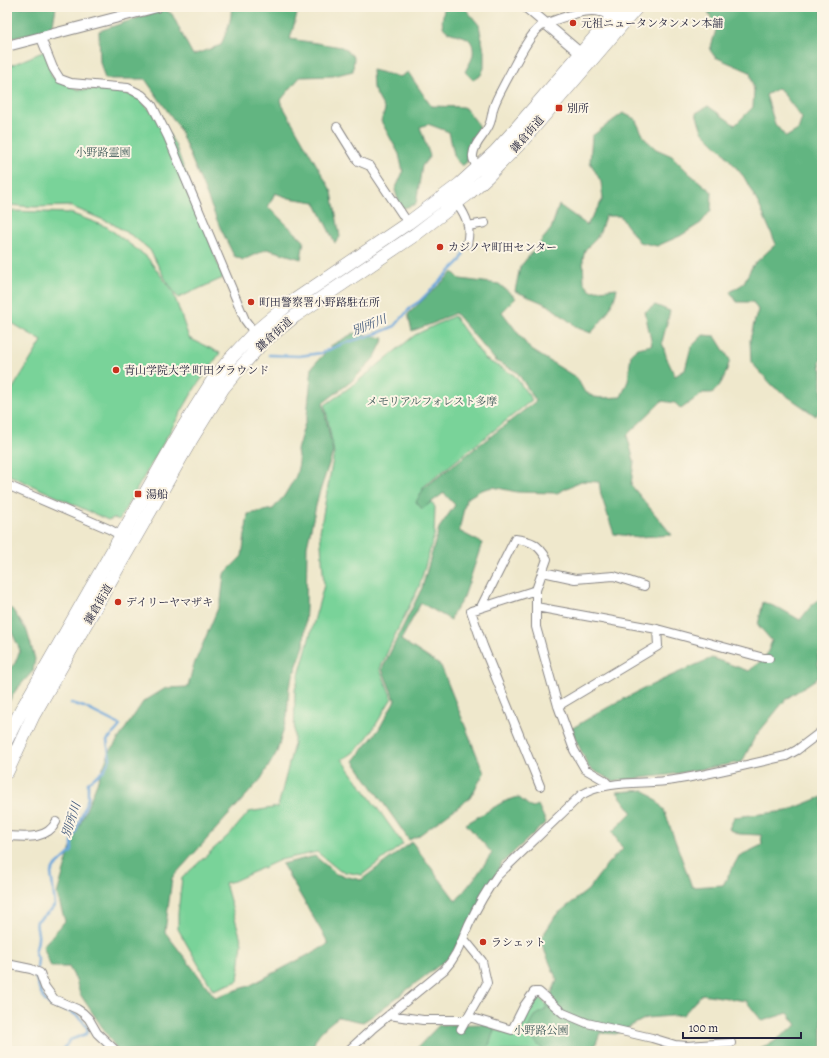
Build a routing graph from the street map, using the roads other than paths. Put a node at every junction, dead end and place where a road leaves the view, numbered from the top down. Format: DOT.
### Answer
graph roads {
  1 [pos="157,7"];
  2 [pos="526,7"];
  3 [pos="633,10"];
  4 [pos="612,18"];
  5 [pos="547,24"];
  6 [pos="41,38"];
  7 [pos="7,46"];
  8 [pos="589,61"];
  9 [pos="337,127"];
  10 [pos="483,172"];
  11 [pos="457,202"];
  12 [pos="408,223"];
  13 [pos="485,223"];
  14 [pos="468,226"];
  15 [pos="468,244"];
  16 [pos="254,333"];
  17 [pos="263,342"];
  18 [pos="7,485"];
  19 [pos="127,539"];
  20 [pos="543,572"];
  21 [pos="644,586"];
  22 [pos="536,590"];
  23 [pos="536,607"];
  24 [pos="481,608"];
  25 [pos="657,629"];
  26 [pos="768,658"];
  27 [pos="558,706"];
  28 [pos="822,731"];
  29 [pos="7,739"];
  30 [pos="7,772"];
  31 [pos="540,786"];
  32 [pos="608,786"];
  33 [pos="56,822"];
  34 [pos="7,836"];
  35 [pos="464,939"];
  36 [pos="7,964"];
  37 [pos="388,1015"];
  38 [pos="468,1019"];
  39 [pos="461,1029"];
  40 [pos="731,1043"];
  41 [pos="116,1051"];
  42 [pos="348,1051"];
  1 -- 6 [label="street"];
  2 -- 5 [label="street"];
  3 -- 4 [label="main road, 鎌倉街道"];
  3 -- 8 [label="main road, 鎌倉街道"];
  4 -- 5 [label="street"];
  4 -- 8 [label="main road, 鎌倉街道"];
  5 -- 8 [label="street"];
  5 -- 10 [label="street"];
  6 -- 7 [label="street"];
  6 -- 16 [label="street"];
  8 -- 10 [label="main road, 鎌倉街道"];
  9 -- 12 [label="street"];
  10 -- 11 [label="main road, 鎌倉街道"];
  10 -- 12 [label="main road, 鎌倉街道"];
  11 -- 14 [label="street"];
  11 -- 17 [label="main road, 鎌倉街道"];
  12 -- 16 [label="main road, 鎌倉街道"];
  13 -- 14 [label="street"];
  14 -- 15 [label="street"];
  16 -- 17 [label="street"];
  16 -- 19 [label="main road, 鎌倉街道"];
  17 -- 19 [label="main road, 鎌倉街道"];
  18 -- 19 [label="street"];
  19 -- 29 [label="main road, 鎌倉街道"];
  19 -- 30 [label="main road, 鎌倉街道"];
  20 -- 21 [label="street"];
  20 -- 22 [label="street"];
  20 -- 24 [label="street"];
  22 -- 23 [label="street"];
  22 -- 24 [label="street"];
  23 -- 25 [label="street"];
  23 -- 27 [label="street"];
  24 -- 31 [label="street"];
  25 -- 26 [label="street"];
  25 -- 27 [label="street"];
  27 -- 32 [label="street"];
  28 -- 32 [label="street"];
  32 -- 35 [label="street"];
  33 -- 34 [label="street"];
  35 -- 37 [label="street"];
  35 -- 38 [label="street"];
  36 -- 41 [label="street"];
  37 -- 38 [label="street"];
  37 -- 42 [label="street"];
  38 -- 39 [label="street"];
  38 -- 40 [label="street"];
}
